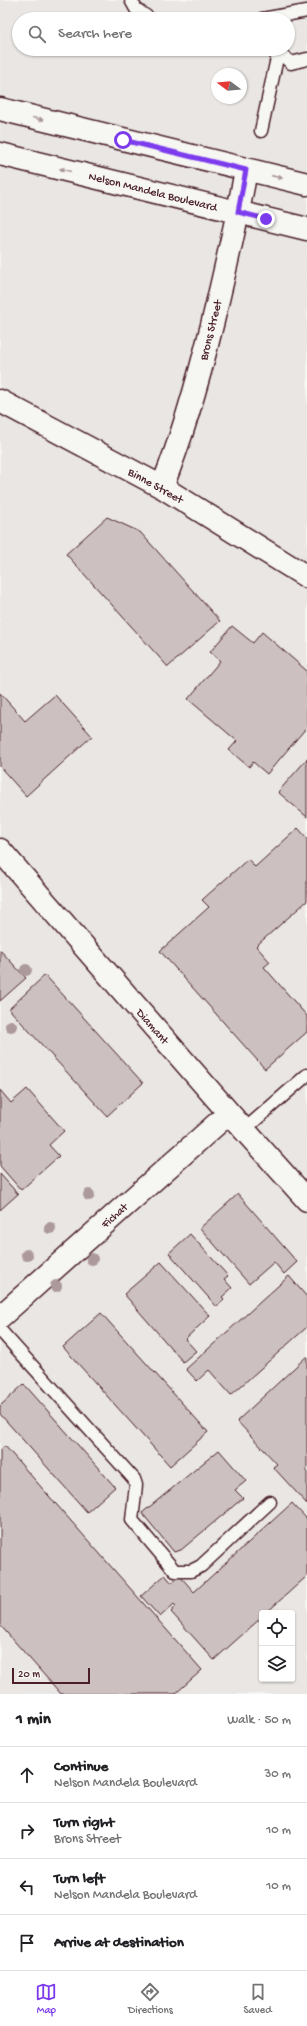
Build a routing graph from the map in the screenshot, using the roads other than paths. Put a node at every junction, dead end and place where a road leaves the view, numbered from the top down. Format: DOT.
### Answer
graph roads {
  1 [pos="131,0"];
  2 [pos="307,11"];
  3 [pos="140,12"];
  4 [pos="295,14"];
  5 [pos="278,56"];
  6 [pos="284,56"];
  7 [pos="307,59"];
  8 [pos="0,109"];
  9 [pos="261,131"];
  10 [pos="0,154"];
  11 [pos="246,170"];
  12 [pos="307,184"];
  13 [pos="238,212"];
  14 [pos="307,229"];
  15 [pos="0,401"];
  16 [pos="162,487"];
  17 [pos="307,577"];
  18 [pos="0,850"];
  19 [pos="307,1075"];
  20 [pos="229,1113"];
  21 [pos="244,1130"];
  22 [pos="307,1200"];
  23 [pos="0,1317"];
  24 [pos="0,1330"];
  25 [pos="270,1502"];
  1 -- 3 [label="lane"];
  2 -- 4 [label="lane"];
  5 -- 9 [label="lane"];
  6 -- 7 [label="lane"];
  8 -- 11 [label="street, one-way"];
  13 -- 10 [label="street, Nelson Mandela Boulevard, one-way"];
  11 -- 12 [label="street, one-way"];
  11 -- 13 [label="street, Brons Street"];
  13 -- 14 [label="street, Nelson Mandela Boulevard"];
  13 -- 16 [label="street, Brons Street"];
  15 -- 16 [label="street, Binne Street"];
  16 -- 17 [label="street, Binne Street"];
  18 -- 20 [label="street, Diamant"];
  19 -- 21 [label="lane"];
  20 -- 21 [label="street, Diamant"];
  20 -- 23 [label="street, Fichat"];
  21 -- 22 [label="street, Diamant"];
  24 -- 25 [label="lane"];
}
